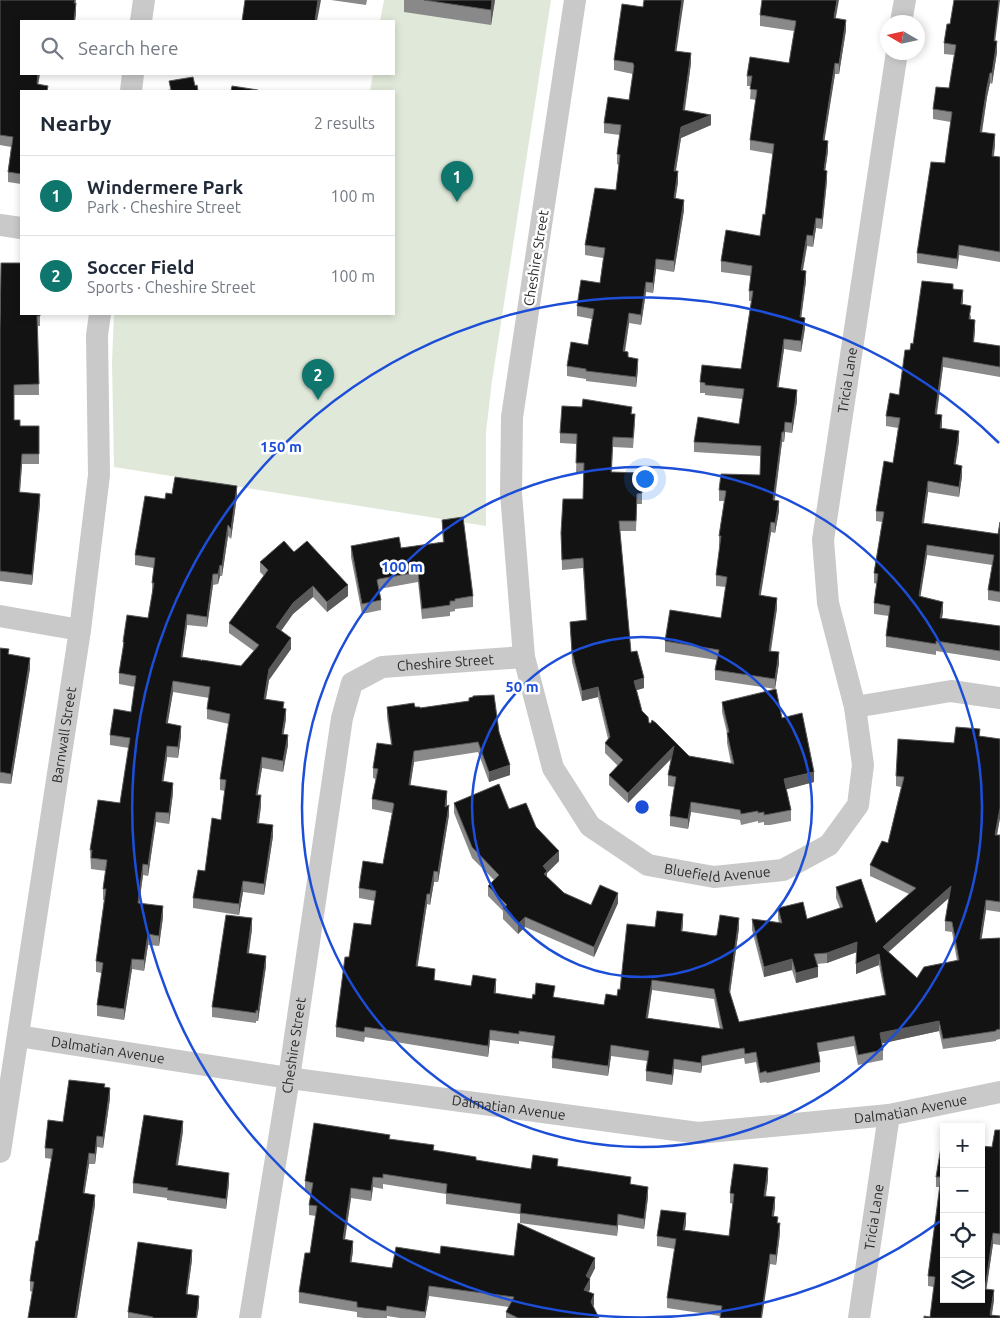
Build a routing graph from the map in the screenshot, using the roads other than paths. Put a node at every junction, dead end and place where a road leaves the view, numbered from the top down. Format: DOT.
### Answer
graph roads {
  1 [pos="144,0"];
  2 [pos="575,0"];
  3 [pos="905,0"];
  4 [pos="902,15"];
  5 [pos="140,20"];
  6 [pos="896,60"];
  7 [pos="133,75"];
  8 [pos="130,90"];
  9 [pos="0,225"];
  10 [pos="20,228"];
  11 [pos="100,315"];
  12 [pos="0,616"];
  13 [pos="80,630"];
  14 [pos="524,657"];
  15 [pos="1000,698"];
  16 [pos="855,707"];
  17 [pos="18,1036"];
  18 [pos="289,1078"];
  19 [pos="1000,1092"];
  20 [pos="889,1114"];
  21 [pos="0,1152"];
  22 [pos="250,1318"];
  23 [pos="859,1318"];
  1 -- 5 [label="street"];
  2 -- 14 [label="street, Cheshire Street"];
  3 -- 4 [label="street"];
  6 -- 16 [label="street, Tricia Lane"];
  7 -- 8 [label="street"];
  9 -- 10 [label="street"];
  11 -- 13 [label="street, Barnwall Street"];
  12 -- 13 [label="street"];
  13 -- 17 [label="street, Barnwall Street"];
  14 -- 16 [label="street, Bluefield Avenue"];
  14 -- 18 [label="street, Cheshire Street"];
  15 -- 16 [label="street"];
  17 -- 18 [label="street, Dalmatian Avenue"];
  17 -- 21 [label="street, Barnwall Street"];
  18 -- 20 [label="street, Dalmatian Avenue"];
  18 -- 22 [label="street, Cheshire Street"];
  19 -- 20 [label="street, Dalmatian Avenue"];
  20 -- 23 [label="street, Tricia Lane"];
}
